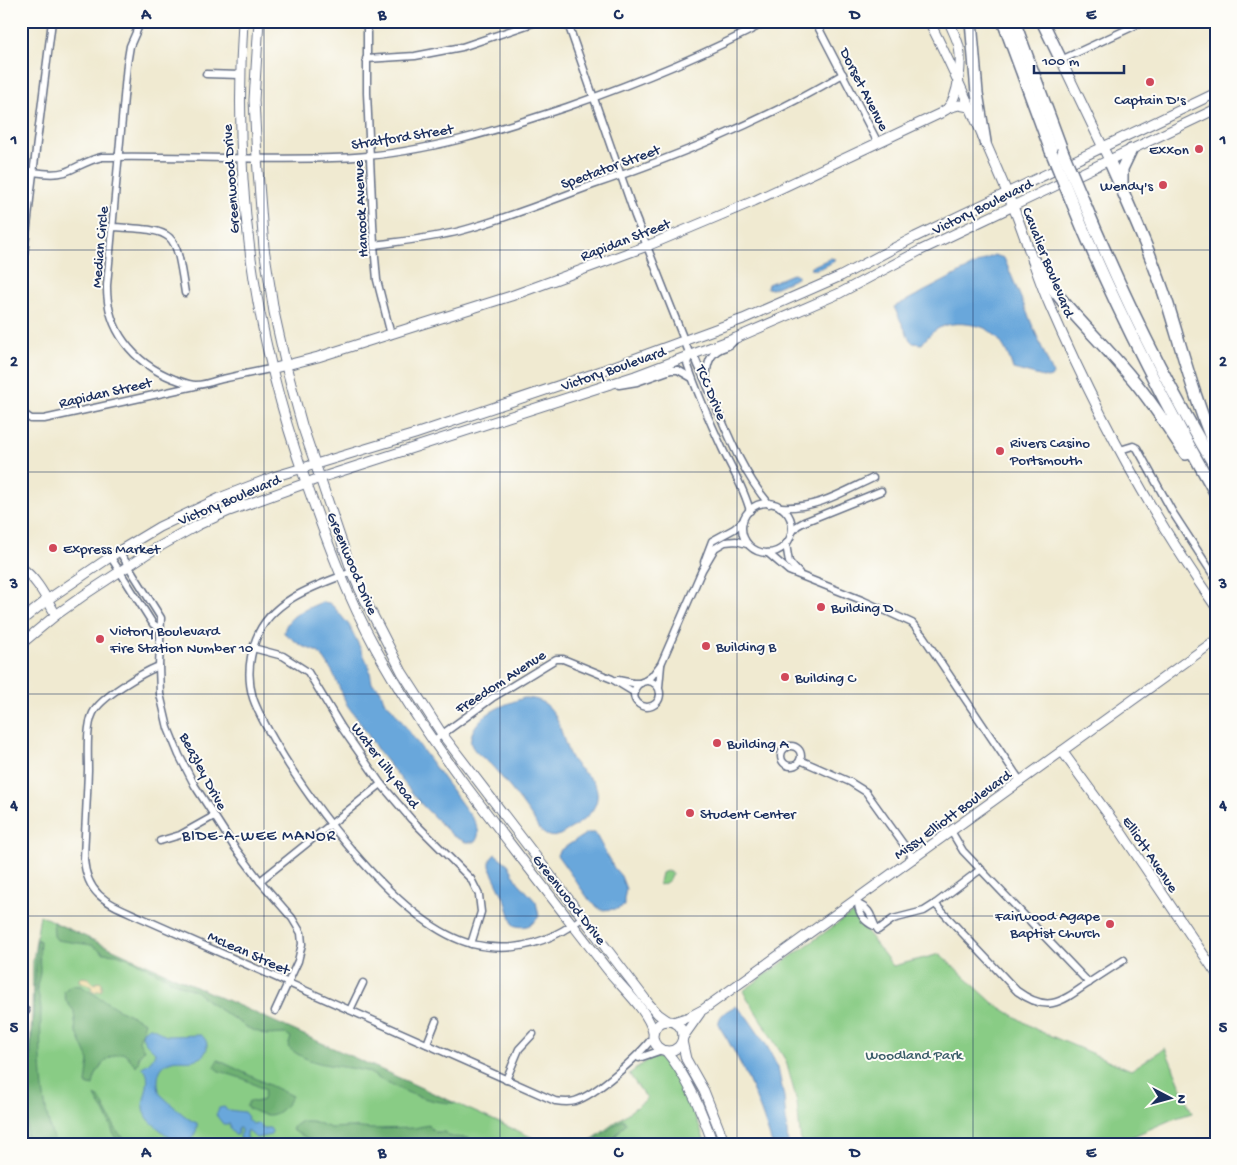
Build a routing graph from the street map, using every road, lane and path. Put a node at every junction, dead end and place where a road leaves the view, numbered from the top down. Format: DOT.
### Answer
graph roads {
  1 [pos="52,21"];
  2 [pos="141,21"];
  3 [pos="243,21"];
  4 [pos="259,21"];
  5 [pos="367,21"];
  6 [pos="538,21"];
  7 [pos="567,21"];
  8 [pos="768,21"];
  9 [pos="815,21"];
  10 [pos="929,21"];
  11 [pos="948,21"];
  12 [pos="971,21"];
  13 [pos="1003,21"];
  14 [pos="1014,21"];
  15 [pos="1042,21"];
  16 [pos="1047,21"];
  17 [pos="1145,21"];
  18 [pos="366,59"];
  19 [pos="1061,60"];
  20 [pos="206,74"];
  21 [pos="843,74"];
  22 [pos="240,76"];
  23 [pos="958,81"];
  24 [pos="1216,93"];
  25 [pos="593,98"];
  26 [pos="969,107"];
  27 [pos="948,108"];
  28 [pos="1216,109"];
  29 [pos="985,142"];
  30 [pos="878,143"];
  31 [pos="1103,148"];
  32 [pos="1131,150"];
  33 [pos="370,155"];
  34 [pos="119,157"];
  35 [pos="241,158"];
  36 [pos="256,158"];
  37 [pos="1109,160"];
  38 [pos="21,170"];
  39 [pos="33,172"];
  40 [pos="620,176"];
  41 [pos="1122,189"];
  42 [pos="1007,193"];
  43 [pos="1076,198"];
  44 [pos="1012,207"];
  45 [pos="113,228"];
  46 [pos="374,245"];
  47 [pos="647,246"];
  48 [pos="1034,261"];
  49 [pos="21,283"];
  50 [pos="184,293"];
  51 [pos="391,335"];
  52 [pos="736,338"];
  53 [pos="685,341"];
  54 [pos="690,355"];
  55 [pos="286,366"];
  56 [pos="271,369"];
  57 [pos="692,378"];
  58 [pos="706,381"];
  59 [pos="196,385"];
  60 [pos="602,387"];
  61 [pos="21,412"];
  62 [pos="1120,450"];
  63 [pos="1216,450"];
  64 [pos="316,464"];
  65 [pos="301,468"];
  66 [pos="1216,468"];
  67 [pos="320,478"];
  68 [pos="873,478"];
  69 [pos="306,482"];
  70 [pos="880,492"];
  71 [pos="1216,496"];
  72 [pos="769,504"];
  73 [pos="780,506"];
  74 [pos="750,511"];
  75 [pos="744,521"];
  76 [pos="792,532"];
  77 [pos="747,544"];
  78 [pos="786,544"];
  79 [pos="119,551"];
  80 [pos="768,553"];
  81 [pos="110,556"];
  82 [pos="21,568"];
  83 [pos="124,569"];
  84 [pos="702,570"];
  85 [pos="352,572"];
  86 [pos="800,574"];
  87 [pos="341,576"];
  88 [pos="1216,579"];
  89 [pos="47,600"];
  90 [pos="1216,607"];
  91 [pos="56,616"];
  92 [pos="21,621"];
  93 [pos="1216,640"];
  94 [pos="21,644"];
  95 [pos="253,648"];
  96 [pos="661,664"];
  97 [pos="158,666"];
  98 [pos="612,679"];
  99 [pos="643,682"];
  100 [pos="658,688"];
  101 [pos="634,693"];
  102 [pos="442,734"];
  103 [pos="433,741"];
  104 [pos="1062,751"];
  105 [pos="800,760"];
  106 [pos="1021,782"];
  107 [pos="381,784"];
  108 [pos="214,816"];
  109 [pos="331,824"];
  110 [pos="951,832"];
  111 [pos="160,842"];
  112 [pos="914,859"];
  113 [pos="981,869"];
  114 [pos="260,881"];
  115 [pos="857,902"];
  116 [pos="936,904"];
  117 [pos="582,918"];
  118 [pos="573,925"];
  119 [pos="471,944"];
  120 [pos="1124,960"];
  121 [pos="1216,973"];
  122 [pos="288,983"];
  123 [pos="363,983"];
  124 [pos="1089,983"];
  125 [pos="704,1009"];
  126 [pos="350,1010"];
  127 [pos="275,1011"];
  128 [pos="436,1021"];
  129 [pos="671,1021"];
  130 [pos="532,1034"];
  131 [pos="653,1034"];
  132 [pos="682,1039"];
  133 [pos="427,1044"];
  134 [pos="664,1050"];
  135 [pos="631,1062"];
  136 [pos="506,1080"];
  137 [pos="713,1144"];
  138 [pos="725,1144"];
  1 -- 39 [label="street"];
  2 -- 34 [label="street, Median Circle"];
  3 -- 22 [label="main road, Greenwood Drive"];
  4 -- 36 [label="main road, Greenwood Drive"];
  5 -- 18 [label="street, Hancock Avenue"];
  6 -- 18 [label="street"];
  7 -- 25 [label="street"];
  8 -- 25 [label="street, Stratford Street"];
  9 -- 21 [label="street, Dorset Avenue"];
  10 -- 23 [label="main road, Cavalier Boulevard"];
  11 -- 23 [label="main road, Cavalier Boulevard"];
  12 -- 29 [label="highway"];
  13 -- 43 [label="highway, bridge"];
  14 -- 43 [label="highway, bridge"];
  15 -- 19 [label="highway"];
  16 -- 19 [label="street"];
  17 -- 19 [label="street"];
  18 -- 33 [label="street, Hancock Avenue"];
  19 -- 31 [label="main road"];
  20 -- 22 [label="street"];
  21 -- 30 [label="street, Dorset Avenue"];
  21 -- 40 [label="street, Spectator Street"];
  22 -- 35 [label="main road, Greenwood Drive"];
  23 -- 26 [label="main road, Cavalier Boulevard"];
  23 -- 27 [label="main road"];
  24 -- 31 [label="main road, Victory Boulevard"];
  25 -- 33 [label="street, Stratford Street"];
  25 -- 40 [label="street"];
  26 -- 27 [label="main road"];
  26 -- 29 [label="main road, Cavalier Boulevard"];
  27 -- 30 [label="main road, Rapidan Street"];
  28 -- 32 [label="main road, Victory Boulevard"];
  29 -- 42 [label="main road, Cavalier Boulevard"];
  30 -- 47 [label="main road, Rapidan Street"];
  31 -- 37 [label="main road"];
  31 -- 42 [label="main road, Victory Boulevard"];
  32 -- 37 [label="main road, Victory Boulevard"];
  32 -- 41 [label="highway"];
  33 -- 36 [label="street, Stratford Street"];
  33 -- 46 [label="street, Hancock Avenue"];
  34 -- 35 [label="street, Stratford Street"];
  34 -- 39 [label="street, Stratford Street"];
  34 -- 45 [label="street, Median Circle"];
  35 -- 36 [label="street, Stratford Street"];
  35 -- 56 [label="main road, Greenwood Drive"];
  36 -- 55 [label="main road, Greenwood Drive"];
  37 -- 41 [label="highway"];
  37 -- 44 [label="main road, Victory Boulevard"];
  38 -- 39 [label="street, Stratford Street"];
  39 -- 49 [label="street"];
  40 -- 46 [label="street, Spectator Street"];
  40 -- 47 [label="street"];
  41 -- 63 [label="highway"];
  42 -- 44 [label="main road, Cavalier Boulevard"];
  42 -- 53 [label="main road, Victory Boulevard"];
  43 -- 66 [label="highway"];
  43 -- 71 [label="highway"];
  44 -- 48 [label="main road, Cavalier Boulevard"];
  44 -- 52 [label="main road, Victory Boulevard"];
  45 -- 50 [label="street"];
  45 -- 59 [label="street, Median Circle"];
  46 -- 51 [label="street, Hancock Avenue"];
  47 -- 51 [label="main road, Rapidan Street"];
  47 -- 53 [label="street"];
  48 -- 62 [label="main road, Cavalier Boulevard"];
  48 -- 71 [label="highway"];
  51 -- 55 [label="main road, Rapidan Street"];
  52 -- 54 [label="main road, Victory Boulevard"];
  52 -- 58 [label="street"];
  53 -- 54 [label="street"];
  53 -- 64 [label="main road, Victory Boulevard"];
  54 -- 57 [label="street, TCC Drive"];
  54 -- 58 [label="street, TCC Drive"];
  54 -- 60 [label="main road, Victory Boulevard"];
  55 -- 56 [label="main road, Rapidan Street"];
  55 -- 64 [label="main road, Greenwood Drive"];
  56 -- 59 [label="street, Median Circle"];
  56 -- 65 [label="main road, Greenwood Drive"];
  57 -- 60 [label="street"];
  57 -- 74 [label="street, TCC Drive"];
  58 -- 72 [label="street, TCC Drive"];
  59 -- 61 [label="street, Rapidan Street"];
  60 -- 67 [label="main road, Victory Boulevard"];
  62 -- 88 [label="street"];
  62 -- 90 [label="main road, Cavalier Boulevard"];
  64 -- 65 [label="main road, Victory Boulevard"];
  64 -- 67 [label="main road, Greenwood Drive"];
  65 -- 69 [label="main road, Greenwood Drive"];
  65 -- 79 [label="main road, Victory Boulevard"];
  67 -- 69 [label="main road, Victory Boulevard"];
  67 -- 85 [label="main road, Greenwood Drive"];
  68 -- 73 [label="street"];
  69 -- 83 [label="main road, Victory Boulevard"];
  69 -- 87 [label="main road, Greenwood Drive"];
  70 -- 76 [label="street"];
  72 -- 73 [label="street"];
  72 -- 74 [label="street"];
  73 -- 76 [label="street"];
  74 -- 75 [label="street"];
  75 -- 77 [label="street"];
  75 -- 84 [label="street, Freedom Avenue"];
  76 -- 78 [label="street"];
  77 -- 80 [label="street"];
  77 -- 84 [label="street, Freedom Avenue"];
  78 -- 80 [label="street"];
  78 -- 86 [label="street"];
  79 -- 81 [label="main road, Victory Boulevard"];
  79 -- 83 [label="street, Beazley Drive"];
  80 -- 86 [label="street"];
  81 -- 83 [label="street, Beazley Drive"];
  81 -- 89 [label="main road, Victory Boulevard"];
  82 -- 89 [label="main road"];
  83 -- 91 [label="main road, Victory Boulevard"];
  83 -- 97 [label="street, Beazley Drive"];
  84 -- 96 [label="street, Freedom Avenue"];
  85 -- 87 [label="street"];
  85 -- 102 [label="main road, Greenwood Drive"];
  86 -- 106 [label="street"];
  87 -- 95 [label="street"];
  87 -- 103 [label="main road, Greenwood Drive"];
  89 -- 91 [label="main road"];
  89 -- 92 [label="main road, Victory Boulevard"];
  91 -- 94 [label="main road, Victory Boulevard"];
  93 -- 104 [label="main road, Missy Elliott Boulevard"];
  95 -- 107 [label="street, Water Lilly Road"];
  95 -- 109 [label="street"];
  96 -- 99 [label="street, Freedom Avenue"];
  96 -- 100 [label="street, Freedom Avenue"];
  97 -- 108 [label="street, Beazley Drive"];
  97 -- 122 [label="street, McLean Street"];
  98 -- 99 [label="street, Freedom Avenue"];
  98 -- 101 [label="street, Freedom Avenue"];
  98 -- 102 [label="street, Freedom Avenue"];
  99 -- 100 [label="street, Freedom Avenue"];
  99 -- 101 [label="street, Freedom Avenue"];
  100 -- 101 [label="street, Freedom Avenue"];
  102 -- 103 [label="street, Freedom Avenue"];
  102 -- 117 [label="main road, Greenwood Drive"];
  103 -- 118 [label="main road, Greenwood Drive"];
  104 -- 106 [label="main road, Missy Elliott Boulevard"];
  104 -- 121 [label="main road, Elliott Avenue"];
  105 -- 112 [label="street"];
  106 -- 110 [label="main road, Missy Elliott Boulevard"];
  107 -- 109 [label="street"];
  107 -- 119 [label="street, Water Lilly Road"];
  108 -- 111 [label="street"];
  108 -- 114 [label="street, Beazley Drive"];
  109 -- 114 [label="street"];
  109 -- 119 [label="street"];
  110 -- 112 [label="main road, Missy Elliott Boulevard"];
  110 -- 113 [label="street"];
  112 -- 115 [label="main road, Missy Elliott Boulevard"];
  113 -- 116 [label="street"];
  113 -- 124 [label="street"];
  114 -- 122 [label="street, Beazley Drive"];
  115 -- 116 [label="street"];
  115 -- 125 [label="main road, Missy Elliott Boulevard"];
  116 -- 124 [label="street"];
  117 -- 118 [label="street"];
  117 -- 129 [label="main road, Greenwood Drive"];
  118 -- 119 [label="street"];
  118 -- 131 [label="main road, Greenwood Drive"];
  120 -- 124 [label="street"];
  122 -- 126 [label="street, McLean Street"];
  122 -- 127 [label="street, Beazley Drive"];
  123 -- 126 [label="street"];
  125 -- 129 [label="main road, Missy Elliott Boulevard"];
  125 -- 132 [label="main road, Missy Elliott Boulevard"];
  126 -- 133 [label="street, McLean Street"];
  128 -- 133 [label="street"];
  129 -- 131 [label="main road"];
  129 -- 132 [label="main road"];
  130 -- 136 [label="street"];
  131 -- 134 [label="main road"];
  131 -- 135 [label="street, McLean Street"];
  132 -- 134 [label="main road"];
  132 -- 138 [label="main road"];
  133 -- 136 [label="street, McLean Street"];
  134 -- 135 [label="street, McLean Street"];
  134 -- 137 [label="main road"];
  135 -- 136 [label="street, McLean Street"];
}
